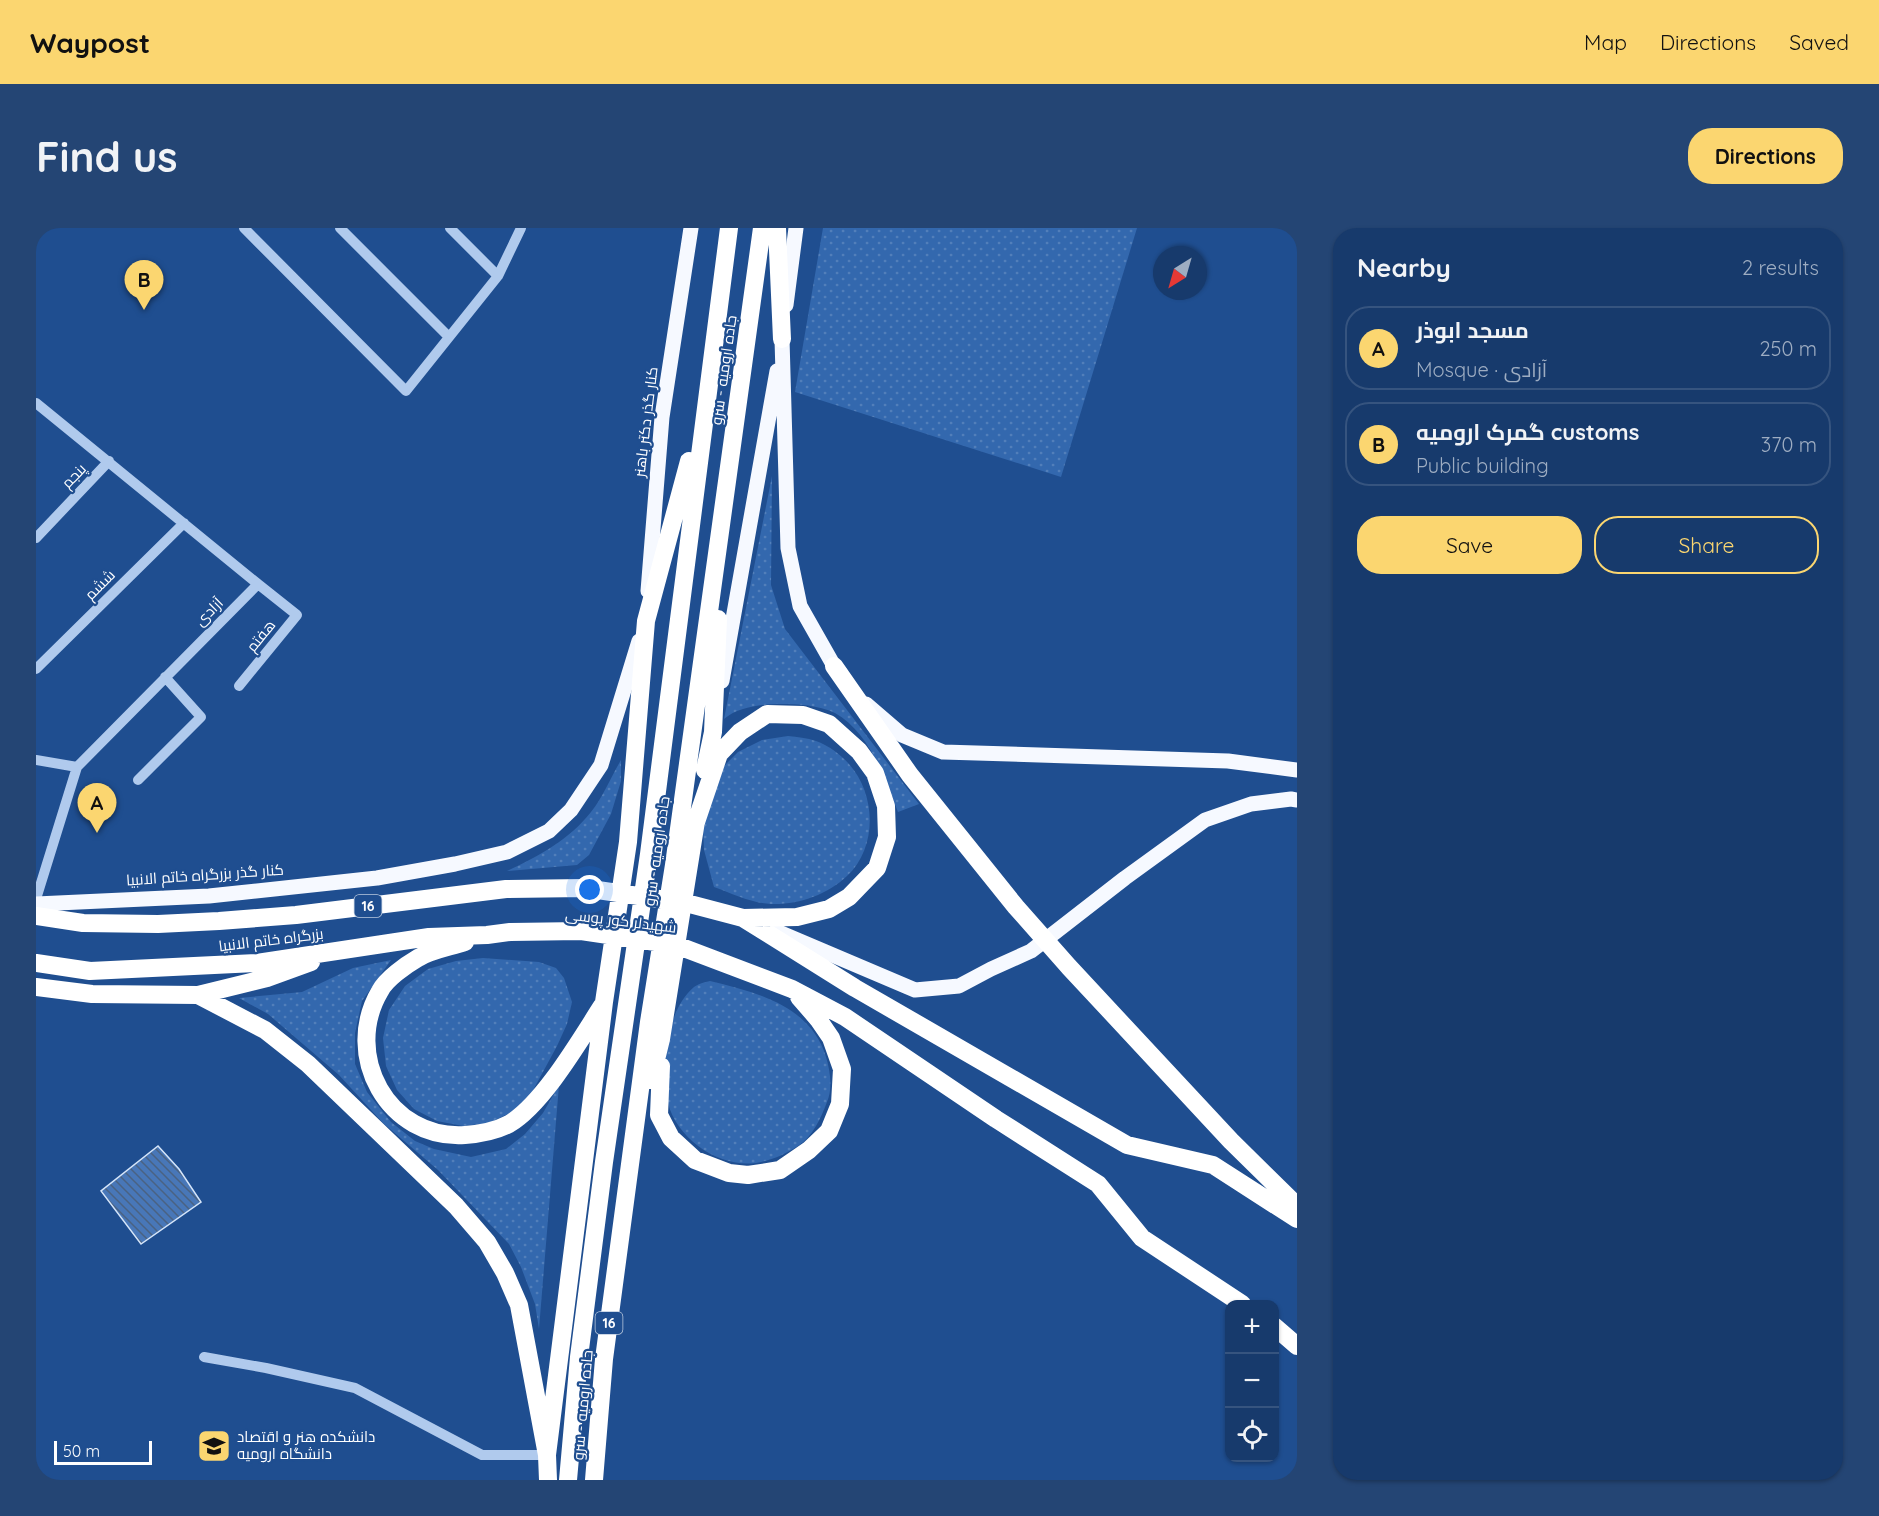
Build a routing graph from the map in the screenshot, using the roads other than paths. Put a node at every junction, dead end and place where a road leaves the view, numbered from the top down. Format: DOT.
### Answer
graph roads {
  1 [pos="244,228"];
  2 [pos="340,228"];
  3 [pos="450,228"];
  4 [pos="521,228"];
  5 [pos="691,228"];
  6 [pos="729,228"];
  7 [pos="762,228"];
  8 [pos="777,228"];
  9 [pos="796,228"];
  10 [pos="498,276"];
  11 [pos="449,337"];
  12 [pos="782,339"];
  13 [pos="707,393"];
  14 [pos="36,403"];
  15 [pos="109,461"];
  16 [pos="724,497"];
  17 [pos="184,523"];
  18 [pos="36,538"];
  19 [pos="258,584"];
  20 [pos="646,621"];
  21 [pos="834,666"];
  22 [pos="36,669"];
  23 [pos="165,677"];
  24 [pos="239,686"];
  25 [pos="713,732"];
  26 [pos="36,760"];
  27 [pos="76,767"];
  28 [pos="1297,770"];
  29 [pos="138,780"];
  30 [pos="1297,800"];
  31 [pos="695,825"];
  32 [pos="377,878"];
  33 [pos="506,890"];
  34 [pos="36,898"];
  35 [pos="36,904"];
  36 [pos="36,916"];
  37 [pos="744,918"];
  38 [pos="510,932"];
  39 [pos="488,935"];
  40 [pos="354,947"];
  41 [pos="36,963"];
  42 [pos="36,987"];
  43 [pos="792,988"];
  44 [pos="56,990"];
  45 [pos="36,993"];
  46 [pos="198,995"];
  47 [pos="604,1002"];
  48 [pos="661,1038"];
  49 [pos="630,1167"];
  50 [pos="1297,1206"];
  51 [pos="1297,1219"];
  52 [pos="1235,1300"];
  53 [pos="1279,1330"];
  54 [pos="1297,1346"];
  55 [pos="204,1357"];
  56 [pos="547,1455"];
  57 [pos="548,1480"];
  58 [pos="568,1480"];
  59 [pos="594,1480"];
  1 -- 11 [label="street"];
  2 -- 11 [label="street"];
  3 -- 10 [label="street"];
  4 -- 10 [label="street"];
  5 -- 20 [label="main road, کنار گذر دکتر باهنر"];
  6 -- 13 [label="highway, جاده ارومیه - سرو"];
  7 -- 16 [label="highway, جاده ارومیه - سرو"];
  8 -- 12 [label="highway"];
  9 -- 12 [label="main road"];
  10 -- 11 [label="street"];
  12 -- 21 [label="main road"];
  12 -- 25 [label="main road"];
  13 -- 20 [label="highway"];
  13 -- 58 [label="highway, جاده ارومیه - سرو"];
  14 -- 15 [label="street"];
  15 -- 17 [label="street"];
  15 -- 18 [label="street, پنجم"];
  16 -- 25 [label="highway"];
  16 -- 49 [label="highway, جاده ارومیه - سرو / 16"];
  17 -- 19 [label="street"];
  17 -- 22 [label="street, ششم"];
  19 -- 23 [label="street, آزادی"];
  19 -- 24 [label="street, هفتم"];
  20 -- 32 [label="main road, کنار گذر دکتر باهنر"];
  20 -- 47 [label="highway"];
  21 -- 28 [label="main road"];
  21 -- 50 [label="highway"];
  23 -- 27 [label="street, آزادی"];
  23 -- 29 [label="street"];
  25 -- 31 [label="highway"];
  26 -- 27 [label="street"];
  27 -- 34 [label="street, آزادی"];
  30 -- 37 [label="main road"];
  31 -- 37 [label="highway"];
  31 -- 48 [label="highway"];
  32 -- 35 [label="main road, کنار گذر بزرگراه خاتم الانبیا"];
  33 -- 36 [label="highway, بزرگراه خاتم الانبیا / 16"];
  33 -- 37 [label="highway, شهیدلر کور پوسی / 16"];
  37 -- 51 [label="highway"];
  38 -- 39 [label="highway, بزرگراه خاتم الانبیا"];
  38 -- 43 [label="highway, شهیدلر کور پوسی"];
  39 -- 40 [label="highway, بزرگراه خاتم الانبیا"];
  39 -- 47 [label="highway"];
  40 -- 41 [label="highway, بزرگراه خاتم الانبیا"];
  40 -- 46 [label="highway"];
  42 -- 44 [label="highway"];
  43 -- 48 [label="highway"];
  43 -- 52 [label="highway, شهیدلر کور پوسی"];
  44 -- 45 [label="street"];
  44 -- 46 [label="highway"];
  46 -- 56 [label="highway"];
  47 -- 56 [label="highway"];
  48 -- 49 [label="highway"];
  49 -- 59 [label="highway, جاده ارومیه - سرو / 16"];
  53 -- 54 [label="highway"];
  55 -- 56 [label="street"];
  56 -- 57 [label="highway"];
}
